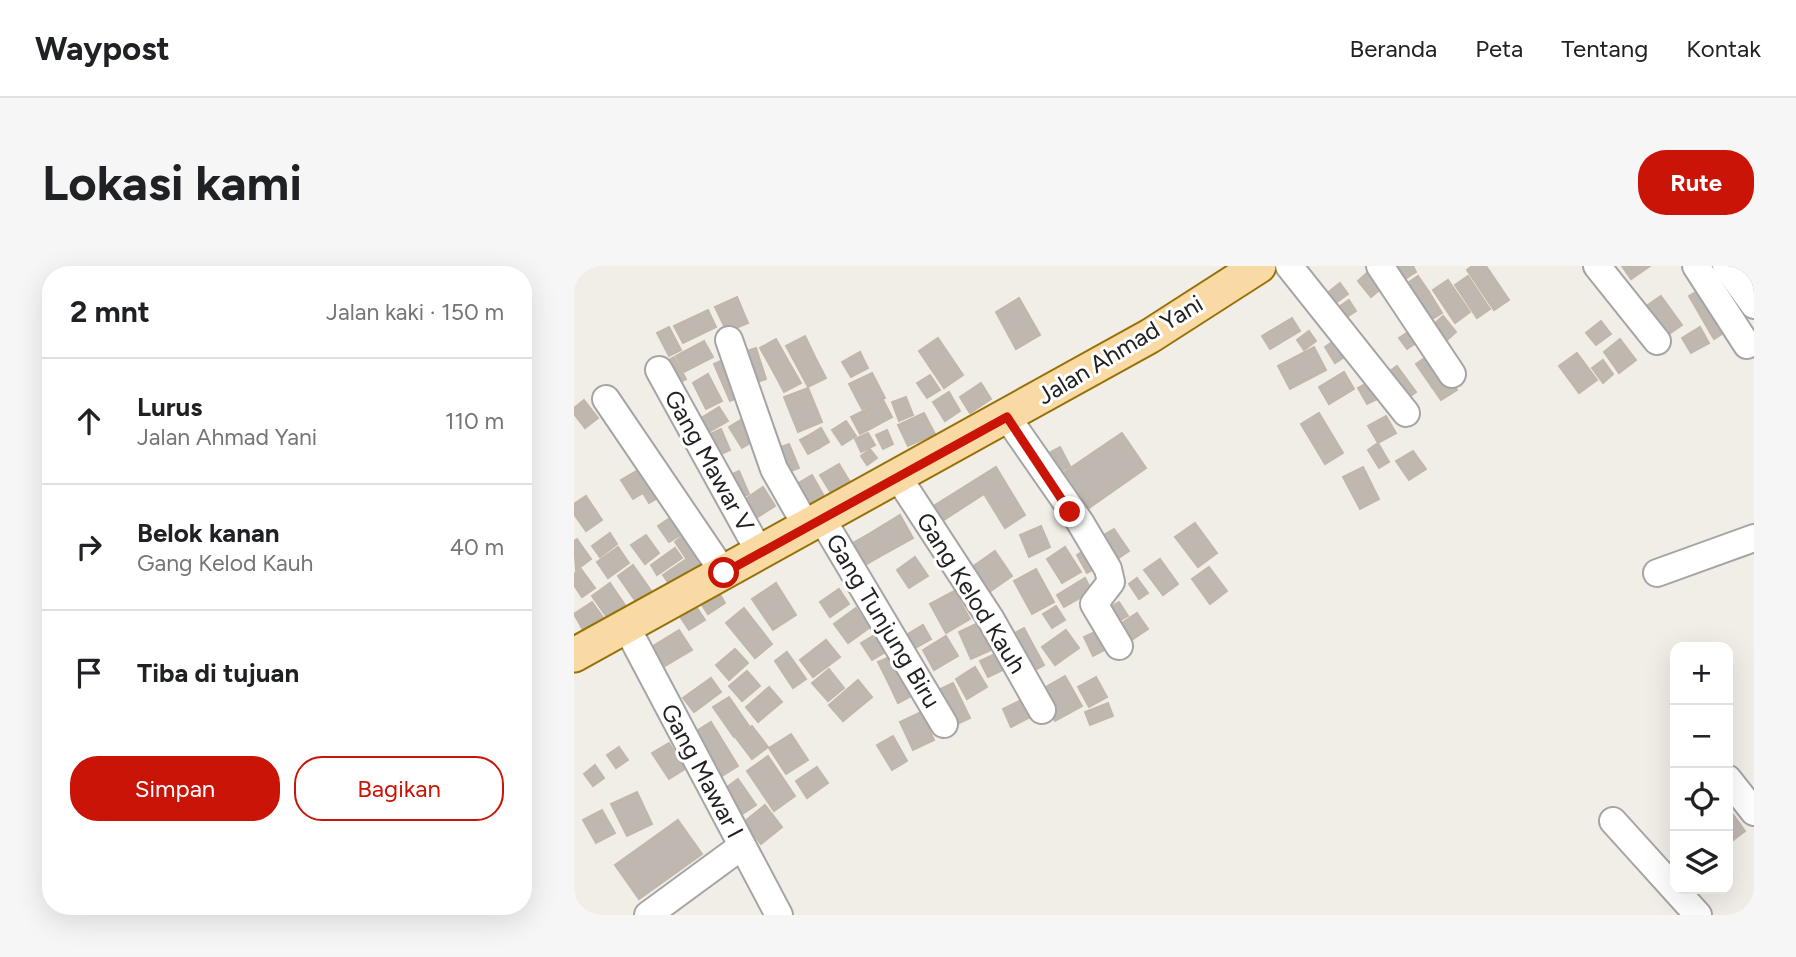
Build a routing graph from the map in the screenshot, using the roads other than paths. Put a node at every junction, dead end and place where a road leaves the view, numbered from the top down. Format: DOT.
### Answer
graph roads {
  1 [pos="1259,266"];
  2 [pos="1289,266"];
  3 [pos="1380,266"];
  4 [pos="1597,266"];
  5 [pos="1696,266"];
  6 [pos="1726,266"];
  7 [pos="1754,305"];
  8 [pos="729,340"];
  9 [pos="1657,341"];
  10 [pos="1747,345"];
  11 [pos="659,370"];
  12 [pos="1452,374"];
  13 [pos="606,399"];
  14 [pos="1406,413"];
  15 [pos="1007,417"];
  16 [pos="898,477"];
  17 [pos="814,523"];
  18 [pos="1754,538"];
  19 [pos="760,553"];
  20 [pos="724,573"];
  21 [pos="1657,573"];
  22 [pos="626,626"];
  23 [pos="1119,646"];
  24 [pos="574,654"];
  25 [pos="1042,710"];
  26 [pos="944,724"];
  27 [pos="1733,785"];
  28 [pos="1754,812"];
  29 [pos="1613,821"];
  30 [pos="742,846"];
  31 [pos="648,915"];
  32 [pos="779,915"];
  33 [pos="1698,915"];
  1 -- 15 [label="main road, Jalan Ahmad Yani"];
  2 -- 14 [label="street"];
  3 -- 12 [label="street"];
  4 -- 9 [label="street"];
  5 -- 10 [label="street"];
  6 -- 7 [label="street"];
  8 -- 17 [label="street, Gang Tunjung Biru"];
  11 -- 19 [label="street, Gang Mawar V"];
  13 -- 20 [label="street"];
  15 -- 16 [label="main road, Jalan Ahmad Yani"];
  15 -- 23 [label="street"];
  16 -- 17 [label="main road, Jalan Ahmad Yani"];
  16 -- 25 [label="street, Gang Kelod Kauh"];
  17 -- 19 [label="main road, Jalan Ahmad Yani"];
  17 -- 26 [label="street, Gang Tunjung Biru"];
  18 -- 21 [label="street"];
  19 -- 20 [label="main road, Jalan Ahmad Yani"];
  20 -- 22 [label="main road, Jalan Ahmad Yani"];
  22 -- 24 [label="main road, Jalan Ahmad Yani"];
  22 -- 30 [label="street, Gang Mawar I"];
  27 -- 28 [label="street"];
  29 -- 33 [label="street"];
  30 -- 31 [label="street"];
  30 -- 32 [label="street, Gang Mawar I"];
}
